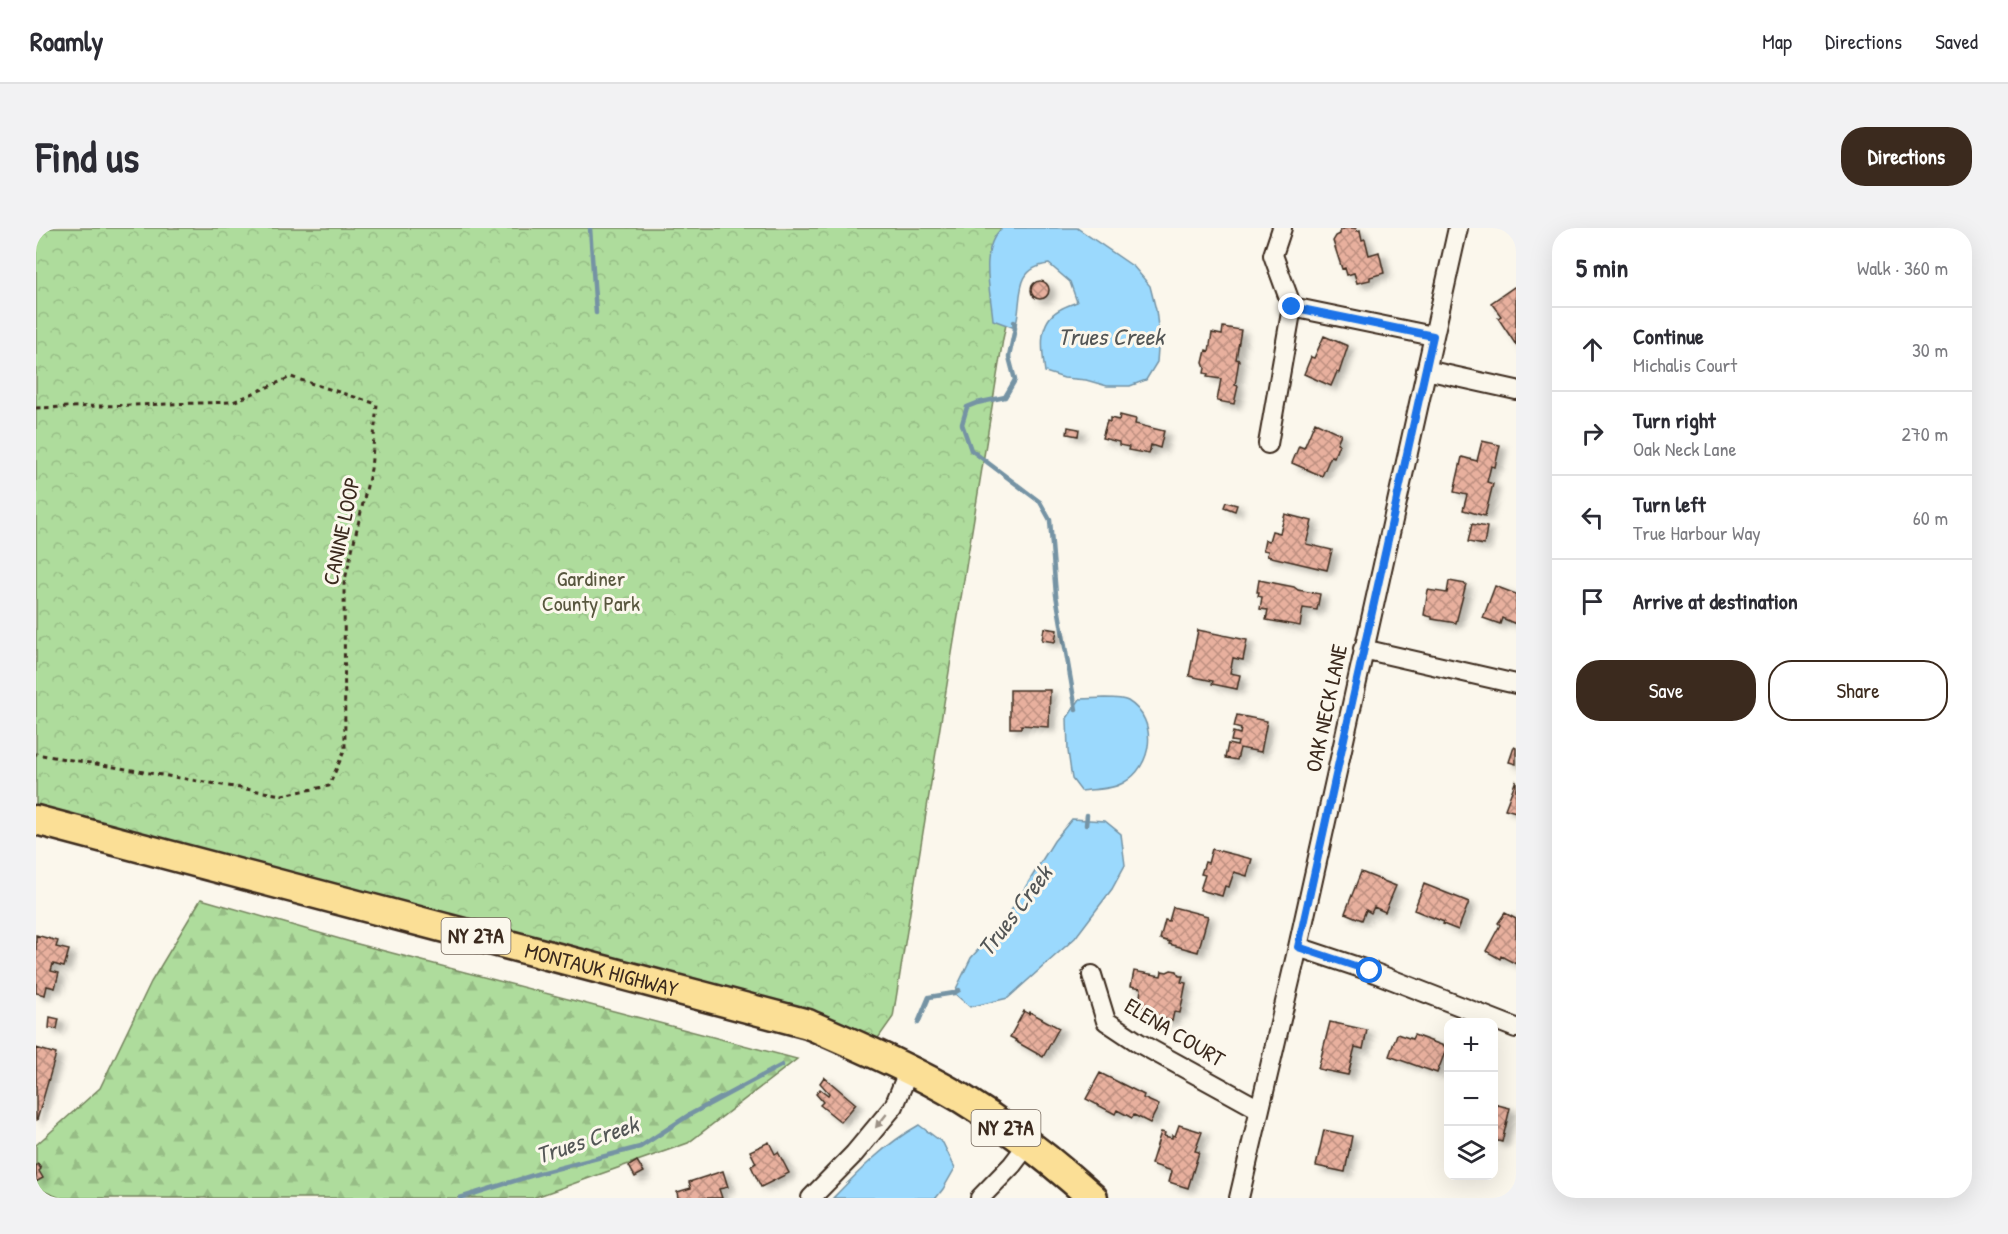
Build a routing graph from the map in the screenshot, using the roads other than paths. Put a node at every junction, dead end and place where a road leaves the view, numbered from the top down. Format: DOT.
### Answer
graph roads {
  1 [pos="1282,228"];
  2 [pos="1458,228"];
  3 [pos="1292,307"];
  4 [pos="1433,336"];
  5 [pos="1426,370"];
  6 [pos="1516,390"];
  7 [pos="1268,444"];
  8 [pos="1363,650"];
  9 [pos="1516,684"];
  10 [pos="36,820"];
  11 [pos="1298,947"];
  12 [pos="1092,975"];
  13 [pos="1516,1028"];
  14 [pos="909,1070"];
  15 [pos="1260,1109"];
  16 [pos="1028,1144"];
  17 [pos="811,1198"];
  18 [pos="980,1198"];
  19 [pos="1093,1198"];
  20 [pos="1239,1198"];
  1 -- 3 [label="street"];
  2 -- 4 [label="street, OAK NECK LANE"];
  3 -- 4 [label="street"];
  3 -- 7 [label="street"];
  4 -- 5 [label="street, OAK NECK LANE"];
  5 -- 6 [label="street"];
  5 -- 8 [label="street, OAK NECK LANE"];
  8 -- 9 [label="street"];
  8 -- 11 [label="street, OAK NECK LANE"];
  10 -- 14 [label="main road, MONTAUK HIGHWAY / NY 27A"];
  11 -- 13 [label="street"];
  11 -- 15 [label="street, OAK NECK LANE"];
  12 -- 15 [label="street, ELENA COURT"];
  14 -- 16 [label="main road, MONTAUK HIGHWAY / NY 27A"];
  14 -- 17 [label="street, one-way"];
  15 -- 20 [label="street, OAK NECK LANE"];
  16 -- 18 [label="street"];
  16 -- 19 [label="main road, MONTAUK HIGHWAY / NY 27A"];
}
